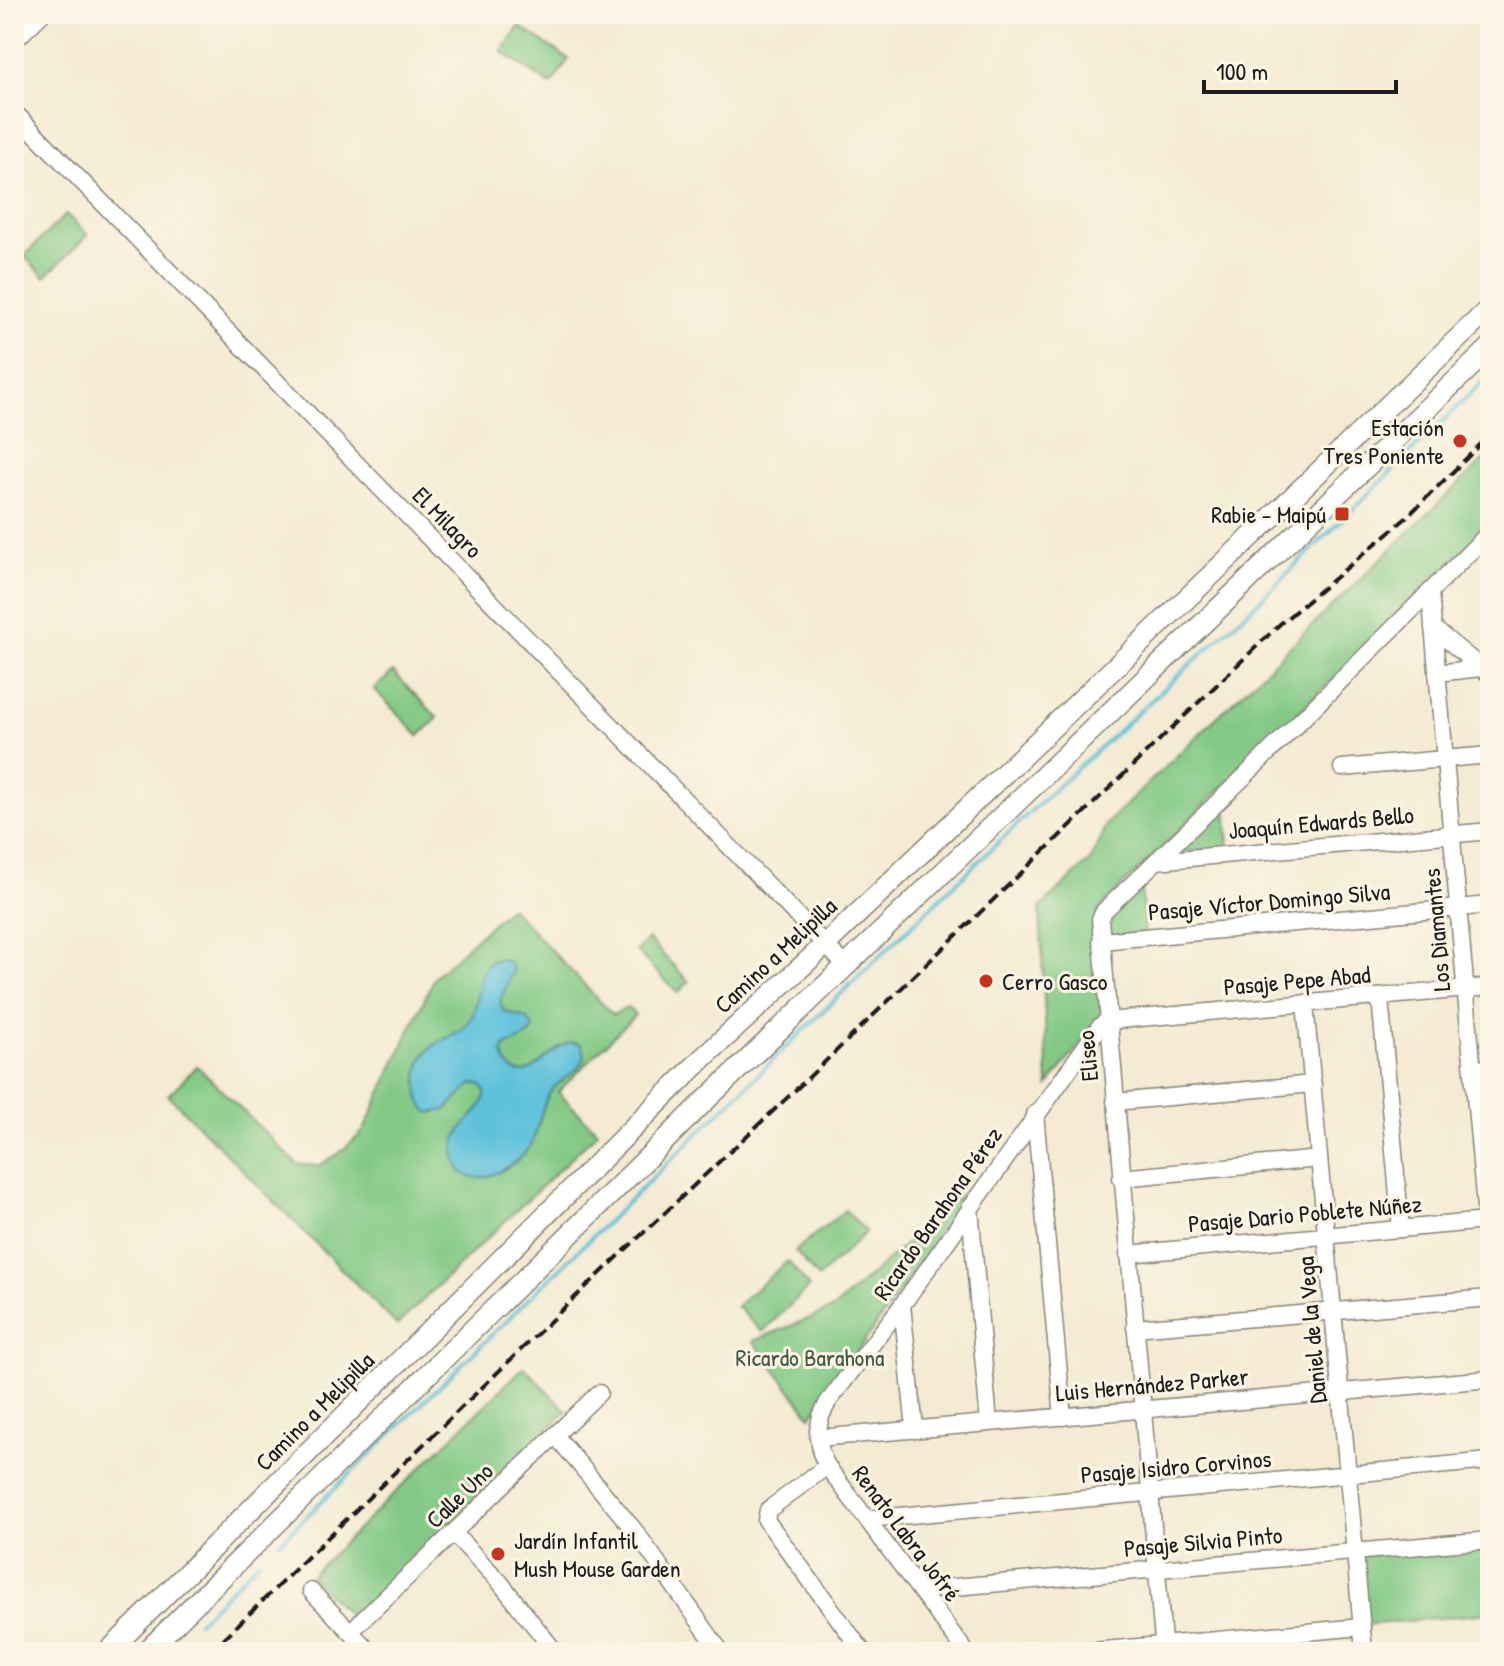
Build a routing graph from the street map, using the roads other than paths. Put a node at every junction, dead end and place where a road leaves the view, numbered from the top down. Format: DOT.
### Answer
graph roads {
  1 [pos="42,14"];
  2 [pos="14,41"];
  3 [pos="14,112"];
  4 [pos="1490,308"];
  5 [pos="1490,348"];
  6 [pos="1488,539"];
  7 [pos="1236,552"];
  8 [pos="1256,573"];
  9 [pos="1430,592"];
  10 [pos="1433,628"];
  11 [pos="1146,638"];
  12 [pos="1167,659"];
  13 [pos="1486,672"];
  14 [pos="1437,673"];
  15 [pos="1490,755"];
  16 [pos="1445,759"];
  17 [pos="1342,768"];
  18 [pos="946,829"];
  19 [pos="1490,831"];
  20 [pos="1452,835"];
  21 [pos="967,850"];
  22 [pos="1156,861"];
  23 [pos="1490,905"];
  24 [pos="1458,908"];
  25 [pos="1101,941"];
  26 [pos="825,945"];
  27 [pos="847,967"];
  28 [pos="1490,987"];
  29 [pos="1465,989"];
  30 [pos="1380,997"];
  31 [pos="1305,1003"];
  32 [pos="1107,1021"];
  33 [pos="1490,1068"];
  34 [pos="1473,1069"];
  35 [pos="1313,1084"];
  36 [pos="1115,1102"];
  37 [pos="1035,1114"];
  38 [pos="1485,1144"];
  39 [pos="1319,1159"];
  40 [pos="1121,1178"];
  41 [pos="970,1208"];
  42 [pos="1486,1221"];
  43 [pos="1401,1229"];
  44 [pos="1326,1236"];
  45 [pos="1128,1254"];
  46 [pos="1490,1263"];
  47 [pos="1490,1298"];
  48 [pos="902,1305"];
  49 [pos="1333,1311"];
  50 [pos="1135,1328"];
  51 [pos="1490,1379"];
  52 [pos="1341,1392"];
  53 [pos="599,1393"];
  54 [pos="1142,1409"];
  55 [pos="1063,1417"];
  56 [pos="989,1423"];
  57 [pos="915,1430"];
  58 [pos="555,1435"];
  59 [pos="818,1438"];
  60 [pos="1490,1461"];
  61 [pos="827,1466"];
  62 [pos="1348,1474"];
  63 [pos="1150,1492"];
  64 [pos="867,1519"];
  65 [pos="454,1534"];
  66 [pos="1490,1540"];
  67 [pos="1355,1551"];
  68 [pos="1156,1569"];
  69 [pos="920,1590"];
  70 [pos="311,1591"];
  71 [pos="1362,1627"];
  72 [pos="351,1631"];
  73 [pos="1164,1648"];
  74 [pos="149,1650"];
  75 [pos="108,1652"];
  76 [pos="370,1652"];
  77 [pos="555,1652"];
  78 [pos="721,1652"];
  79 [pos="863,1652"];
  80 [pos="966,1652"];
  81 [pos="1082,1652"];
  82 [pos="1364,1652"];
  1 -- 2 [label="street"];
  3 -- 26 [label="street, El Milagro"];
  4 -- 7 [label="main road, Camino a Melipilla"];
  5 -- 8 [label="main road"];
  6 -- 9 [label="street, Eliseo"];
  7 -- 8 [label="main road"];
  7 -- 11 [label="main road, Camino a Melipilla"];
  8 -- 12 [label="main road"];
  9 -- 10 [label="street, Los Diamantes"];
  9 -- 22 [label="street, Eliseo"];
  10 -- 13 [label="street"];
  10 -- 14 [label="street, Los Diamantes"];
  11 -- 12 [label="main road"];
  11 -- 18 [label="main road, Camino a Melipilla"];
  12 -- 21 [label="main road"];
  13 -- 14 [label="street"];
  14 -- 16 [label="street, Los Diamantes"];
  15 -- 16 [label="street"];
  16 -- 17 [label="street"];
  16 -- 20 [label="street, Los Diamantes"];
  18 -- 21 [label="main road"];
  18 -- 26 [label="main road, Camino a Melipilla"];
  19 -- 20 [label="street, Joaquín Edwards Bello"];
  20 -- 22 [label="street, Joaquín Edwards Bello"];
  20 -- 24 [label="street, Los Diamantes"];
  21 -- 27 [label="main road"];
  22 -- 25 [label="street, Eliseo"];
  23 -- 24 [label="street, Pasaje Víctor Domingo Silva"];
  24 -- 25 [label="street, Pasaje Víctor Domingo Silva"];
  24 -- 29 [label="street, Los Diamantes"];
  25 -- 32 [label="street, Eliseo"];
  26 -- 27 [label="street, El Milagro"];
  26 -- 75 [label="main road, Camino a Melipilla"];
  27 -- 74 [label="main road"];
  28 -- 29 [label="street, Pasaje Pepe Abad"];
  29 -- 30 [label="street, Pasaje Pepe Abad"];
  29 -- 34 [label="street, Los Diamantes"];
  30 -- 31 [label="street, Pasaje Pepe Abad"];
  30 -- 43 [label="street"];
  31 -- 32 [label="street, Pasaje Pepe Abad"];
  31 -- 35 [label="street, Daniel de la Vega"];
  32 -- 36 [label="street, Eliseo"];
  32 -- 37 [label="street, Ricardo Barahona Pérez"];
  33 -- 34 [label="street"];
  34 -- 38 [label="street, Los Diamantes"];
  35 -- 36 [label="street"];
  35 -- 39 [label="street, Daniel de la Vega"];
  36 -- 40 [label="street, Eliseo"];
  37 -- 41 [label="street, Ricardo Barahona Pérez"];
  37 -- 55 [label="street"];
  38 -- 42 [label="street, Los Diamantes"];
  39 -- 40 [label="street"];
  39 -- 44 [label="street, Daniel de la Vega"];
  40 -- 45 [label="street, Eliseo"];
  41 -- 48 [label="street, Ricardo Barahona Pérez"];
  41 -- 56 [label="street"];
  42 -- 43 [label="street, Pasaje Dario Poblete Núñez"];
  42 -- 46 [label="street, Los Diamantes"];
  43 -- 44 [label="street, Pasaje Dario Poblete Núñez"];
  44 -- 45 [label="street, Pasaje Dario Poblete Núñez"];
  44 -- 49 [label="street, Daniel de la Vega"];
  45 -- 50 [label="street, Eliseo"];
  47 -- 49 [label="street"];
  48 -- 57 [label="street"];
  48 -- 59 [label="street, Ricardo Barahona Pérez"];
  49 -- 50 [label="street"];
  49 -- 52 [label="street, Daniel de la Vega"];
  50 -- 54 [label="street, Eliseo"];
  51 -- 52 [label="street, Luis Hernández Parker"];
  52 -- 54 [label="street, Luis Hernández Parker"];
  52 -- 62 [label="street, Daniel de la Vega"];
  53 -- 58 [label="street, Calle Uno"];
  54 -- 55 [label="street, Luis Hernández Parker"];
  54 -- 63 [label="street, Eliseo"];
  55 -- 56 [label="street, Luis Hernández Parker"];
  56 -- 57 [label="street, Luis Hernández Parker"];
  57 -- 59 [label="street, Luis Hernández Parker"];
  58 -- 65 [label="street, Calle Uno"];
  58 -- 78 [label="street"];
  59 -- 61 [label="street, Renato Labra Jofré"];
  60 -- 62 [label="street, Pasaje Isidro Corvinos"];
  61 -- 64 [label="street, Renato Labra Jofré"];
  61 -- 79 [label="street"];
  62 -- 63 [label="street, Pasaje Isidro Corvinos"];
  62 -- 67 [label="street, Daniel de la Vega"];
  63 -- 64 [label="street, Pasaje Isidro Corvinos"];
  63 -- 68 [label="street, Eliseo"];
  64 -- 69 [label="street, Renato Labra Jofré"];
  65 -- 72 [label="street, Calle Uno"];
  65 -- 77 [label="street"];
  66 -- 67 [label="street, Pasaje Silvia Pinto"];
  67 -- 68 [label="street, Pasaje Silvia Pinto"];
  67 -- 71 [label="street, Daniel de la Vega"];
  68 -- 69 [label="street, Pasaje Silvia Pinto"];
  68 -- 73 [label="street, Eliseo"];
  69 -- 80 [label="street, Renato Labra Jofré"];
  70 -- 72 [label="street"];
  71 -- 73 [label="street"];
  71 -- 82 [label="street, Daniel de la Vega"];
  72 -- 76 [label="street"];
  73 -- 81 [label="street"];
}
